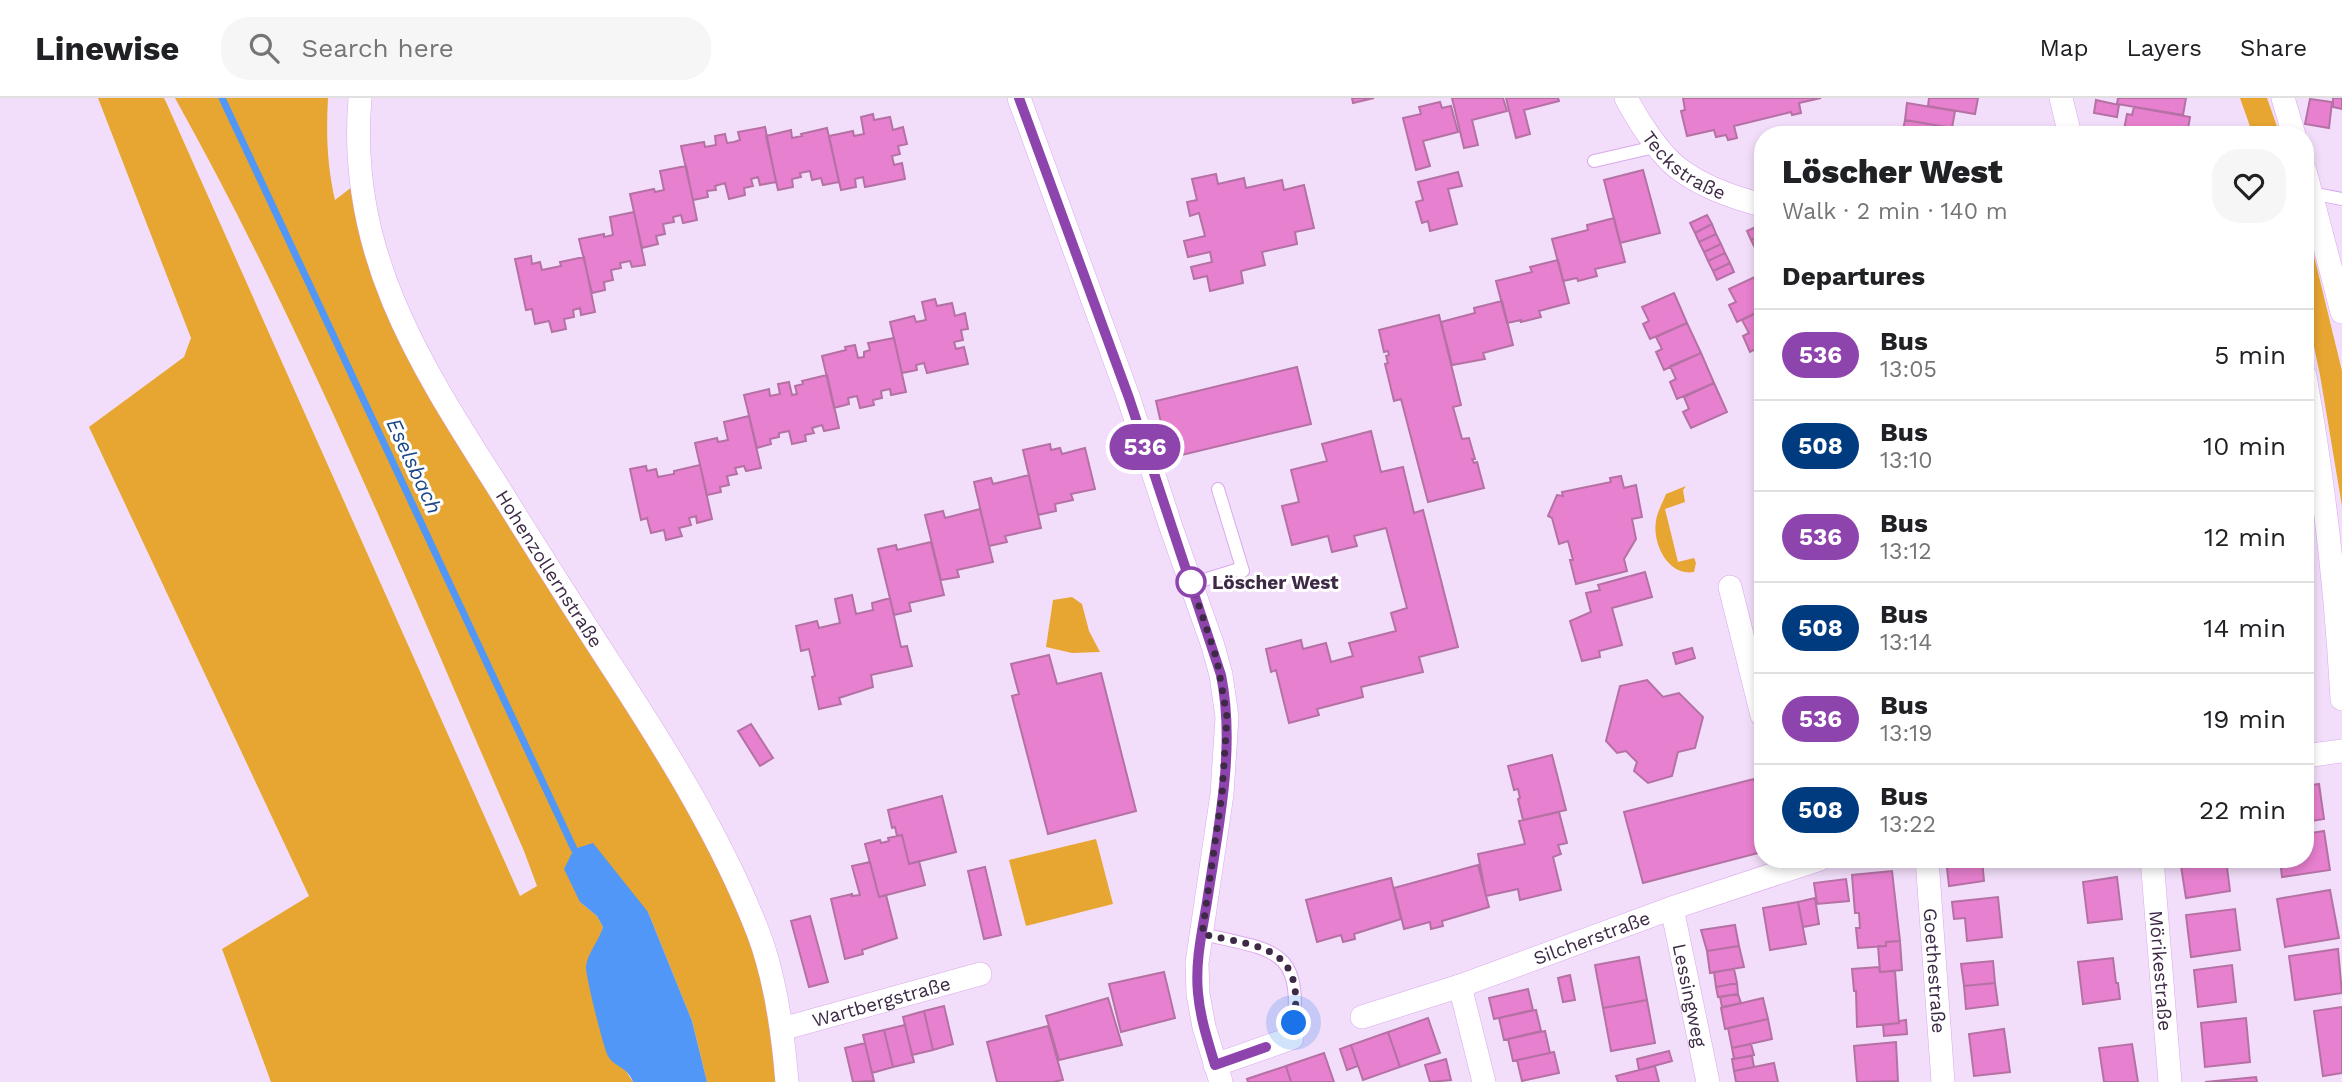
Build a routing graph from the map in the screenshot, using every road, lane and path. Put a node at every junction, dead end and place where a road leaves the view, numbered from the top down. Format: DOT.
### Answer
graph roads {
  1 [pos="360,98"];
  2 [pos="1019,98"];
  3 [pos="1626,98"];
  4 [pos="2061,98"];
  5 [pos="2283,98"];
  6 [pos="2068,126"];
  7 [pos="2291,126"];
  8 [pos="1659,146"];
  9 [pos="1594,161"];
  10 [pos="2314,185"];
  11 [pos="2342,199"];
  12 [pos="1754,203"];
  13 [pos="2314,205"];
  14 [pos="2342,312"];
  15 [pos="2314,429"];
  16 [pos="1218,489"];
  17 [pos="1191,584"];
  18 [pos="1730,587"];
  19 [pos="1754,683"];
  20 [pos="2342,699"];
  21 [pos="2342,751"];
  22 [pos="2314,755"];
  23 [pos="1786,868"];
  24 [pos="1928,868"];
  25 [pos="2153,868"];
  26 [pos="1672,908"];
  27 [pos="1202,934"];
  28 [pos="980,974"];
  29 [pos="1460,986"];
  30 [pos="1362,1017"];
  31 [pos="782,1029"];
  32 [pos="1292,1038"];
  33 [pos="1218,1074"];
  34 [pos="787,1082"];
  35 [pos="1483,1082"];
  36 [pos="1708,1082"];
  37 [pos="1943,1082"];
  38 [pos="2170,1082"];
  1 -- 31 [label="street, Hohenzollernstraße"];
  2 -- 17 [label="street"];
  3 -- 8 [label="street, Teckstraße"];
  4 -- 6 [label="street"];
  5 -- 7 [label="street"];
  8 -- 9 [label="lane"];
  8 -- 12 [label="street, Teckstraße"];
  10 -- 11 [label="lane"];
  13 -- 14 [label="street"];
  15 -- 20 [label="street"];
  16 -- 17 [label="lane"];
  17 -- 27 [label="street"];
  18 -- 19 [label="street"];
  21 -- 22 [label="street"];
  23 -- 26 [label="street, Silcherstraße"];
  24 -- 37 [label="street, Goethestraße"];
  25 -- 38 [label="street, Mörikestraße"];
  26 -- 29 [label="street, Silcherstraße"];
  26 -- 36 [label="street, Lessingweg"];
  27 -- 32 [label="lane"];
  27 -- 33 [label="street"];
  28 -- 31 [label="street, Wartbergstraße"];
  29 -- 30 [label="street, Silcherstraße"];
  29 -- 35 [label="street"];
  31 -- 34 [label="street, Hohenzollernstraße"];
  32 -- 33 [label="street"];
}
